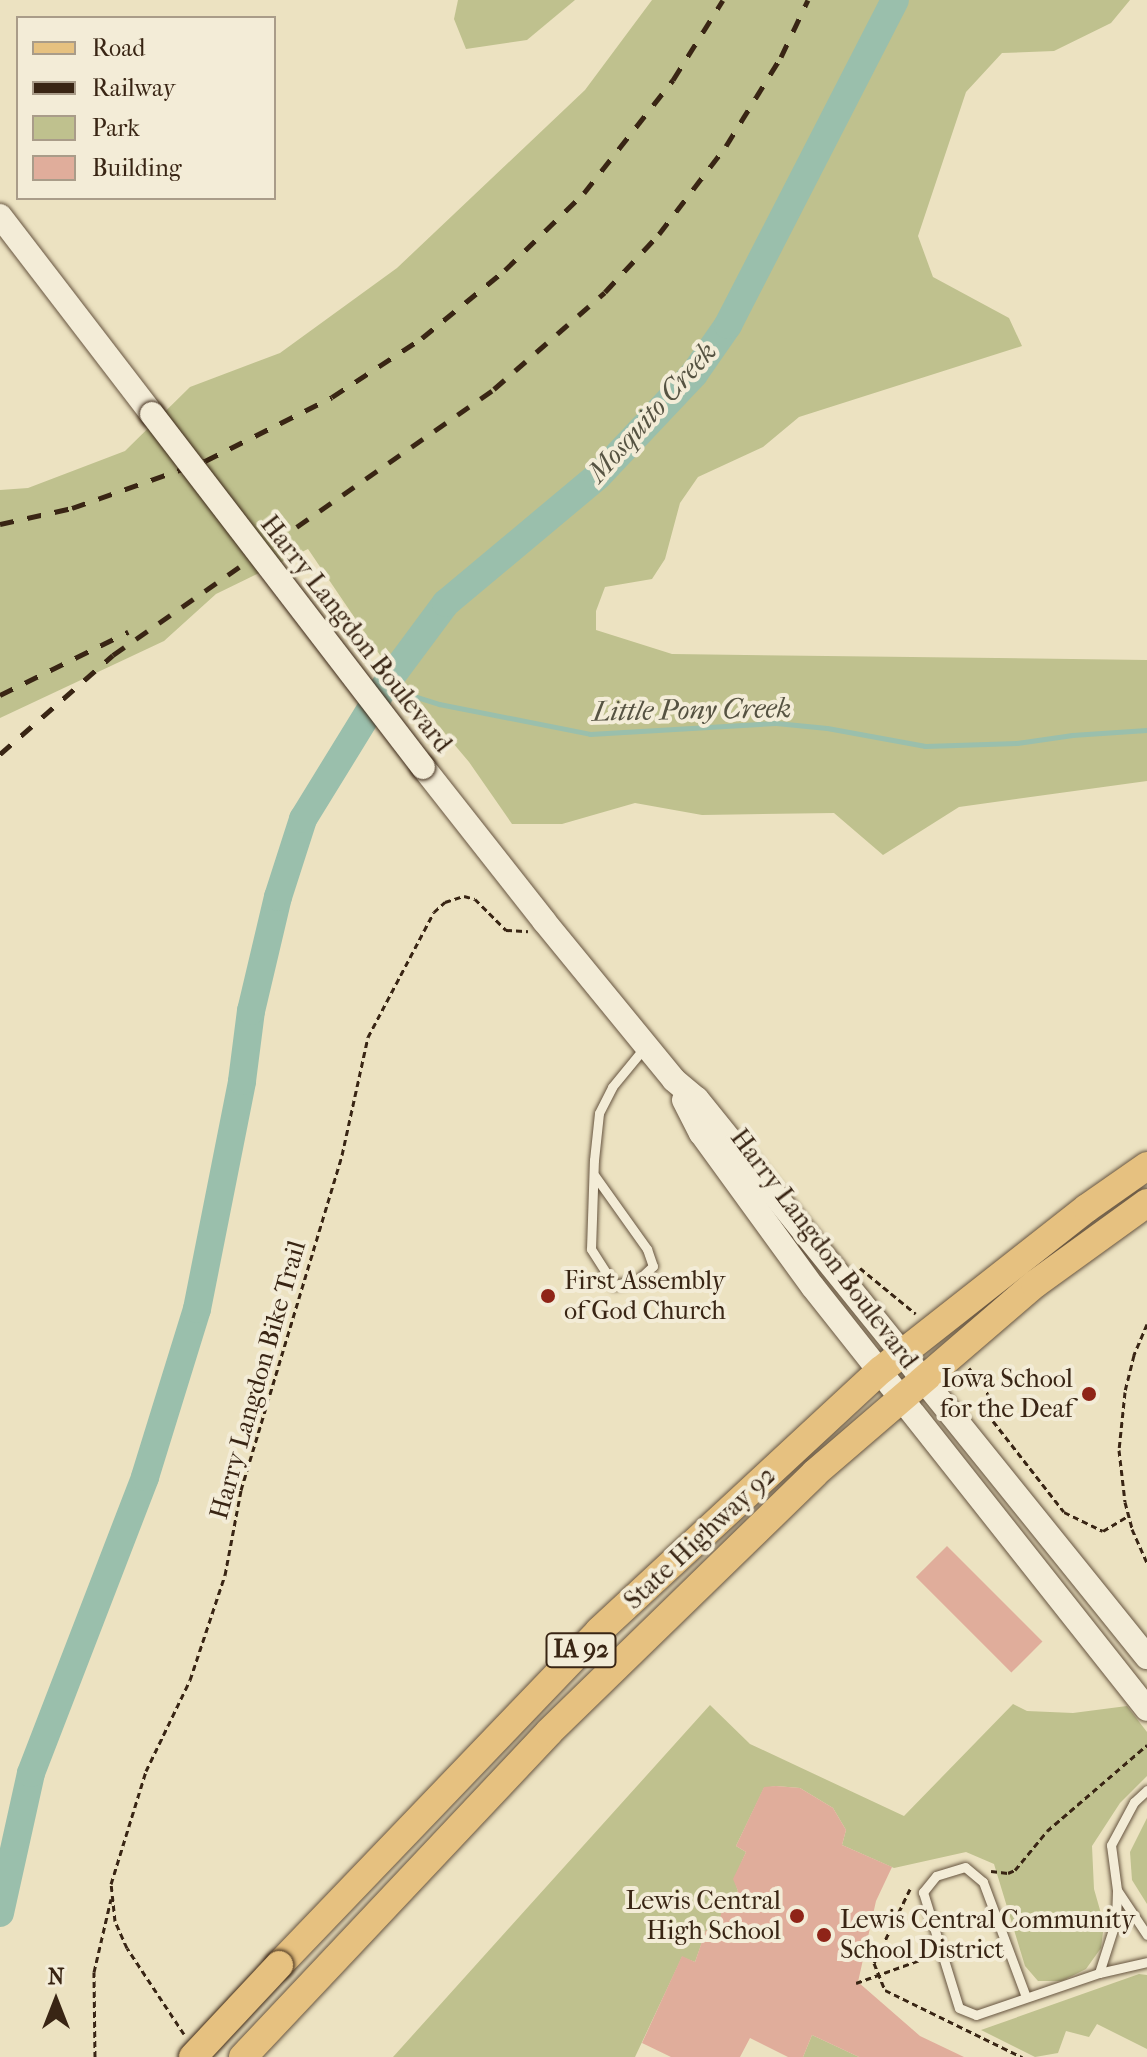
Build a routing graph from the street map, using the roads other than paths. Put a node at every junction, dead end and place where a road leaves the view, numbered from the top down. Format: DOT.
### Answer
graph roads {
  1 [pos="0,216"];
  2 [pos="646,1046"];
  3 [pos="1147,1166"];
  4 [pos="595,1176"];
  5 [pos="1147,1203"];
  6 [pos="891,1362"];
  7 [pos="923,1379"];
  8 [pos="900,1398"];
  9 [pos="1147,1657"];
  10 [pos="1147,1709"];
  11 [pos="1147,1790"];
  12 [pos="1117,1890"];
  13 [pos="1147,1935"];
  14 [pos="1147,1962"];
  15 [pos="1099,1973"];
  16 [pos="1026,1997"];
  17 [pos="190,2047"];
  18 [pos="243,2057"];
  1 -- 2 [label="main road, Harry Langdon Boulevard, bridge"];
  2 -- 4 [label="lane"];
  2 -- 6 [label="main road, Harry Langdon Boulevard"];
  3 -- 6 [label="main road, State Highway 92 / IA 92"];
  4 -- 4 [label="lane"];
  5 -- 7 [label="main road, State Highway 92 / IA 92"];
  6 -- 7 [label="main road, Harry Langdon Boulevard"];
  6 -- 8 [label="main road, Harry Langdon Boulevard"];
  6 -- 17 [label="main road, State Highway 92 / IA 92, bridge"];
  7 -- 8 [label="main road, State Highway 92 / IA 92"];
  7 -- 9 [label="main road, Harry Langdon Boulevard"];
  8 -- 10 [label="main road, Harry Langdon Boulevard"];
  8 -- 18 [label="main road, State Highway 92 / IA 92"];
  11 -- 12 [label="lane"];
  12 -- 13 [label="lane"];
  12 -- 15 [label="lane"];
  14 -- 15 [label="lane"];
  15 -- 16 [label="lane"];
  16 -- 16 [label="lane"];
}
